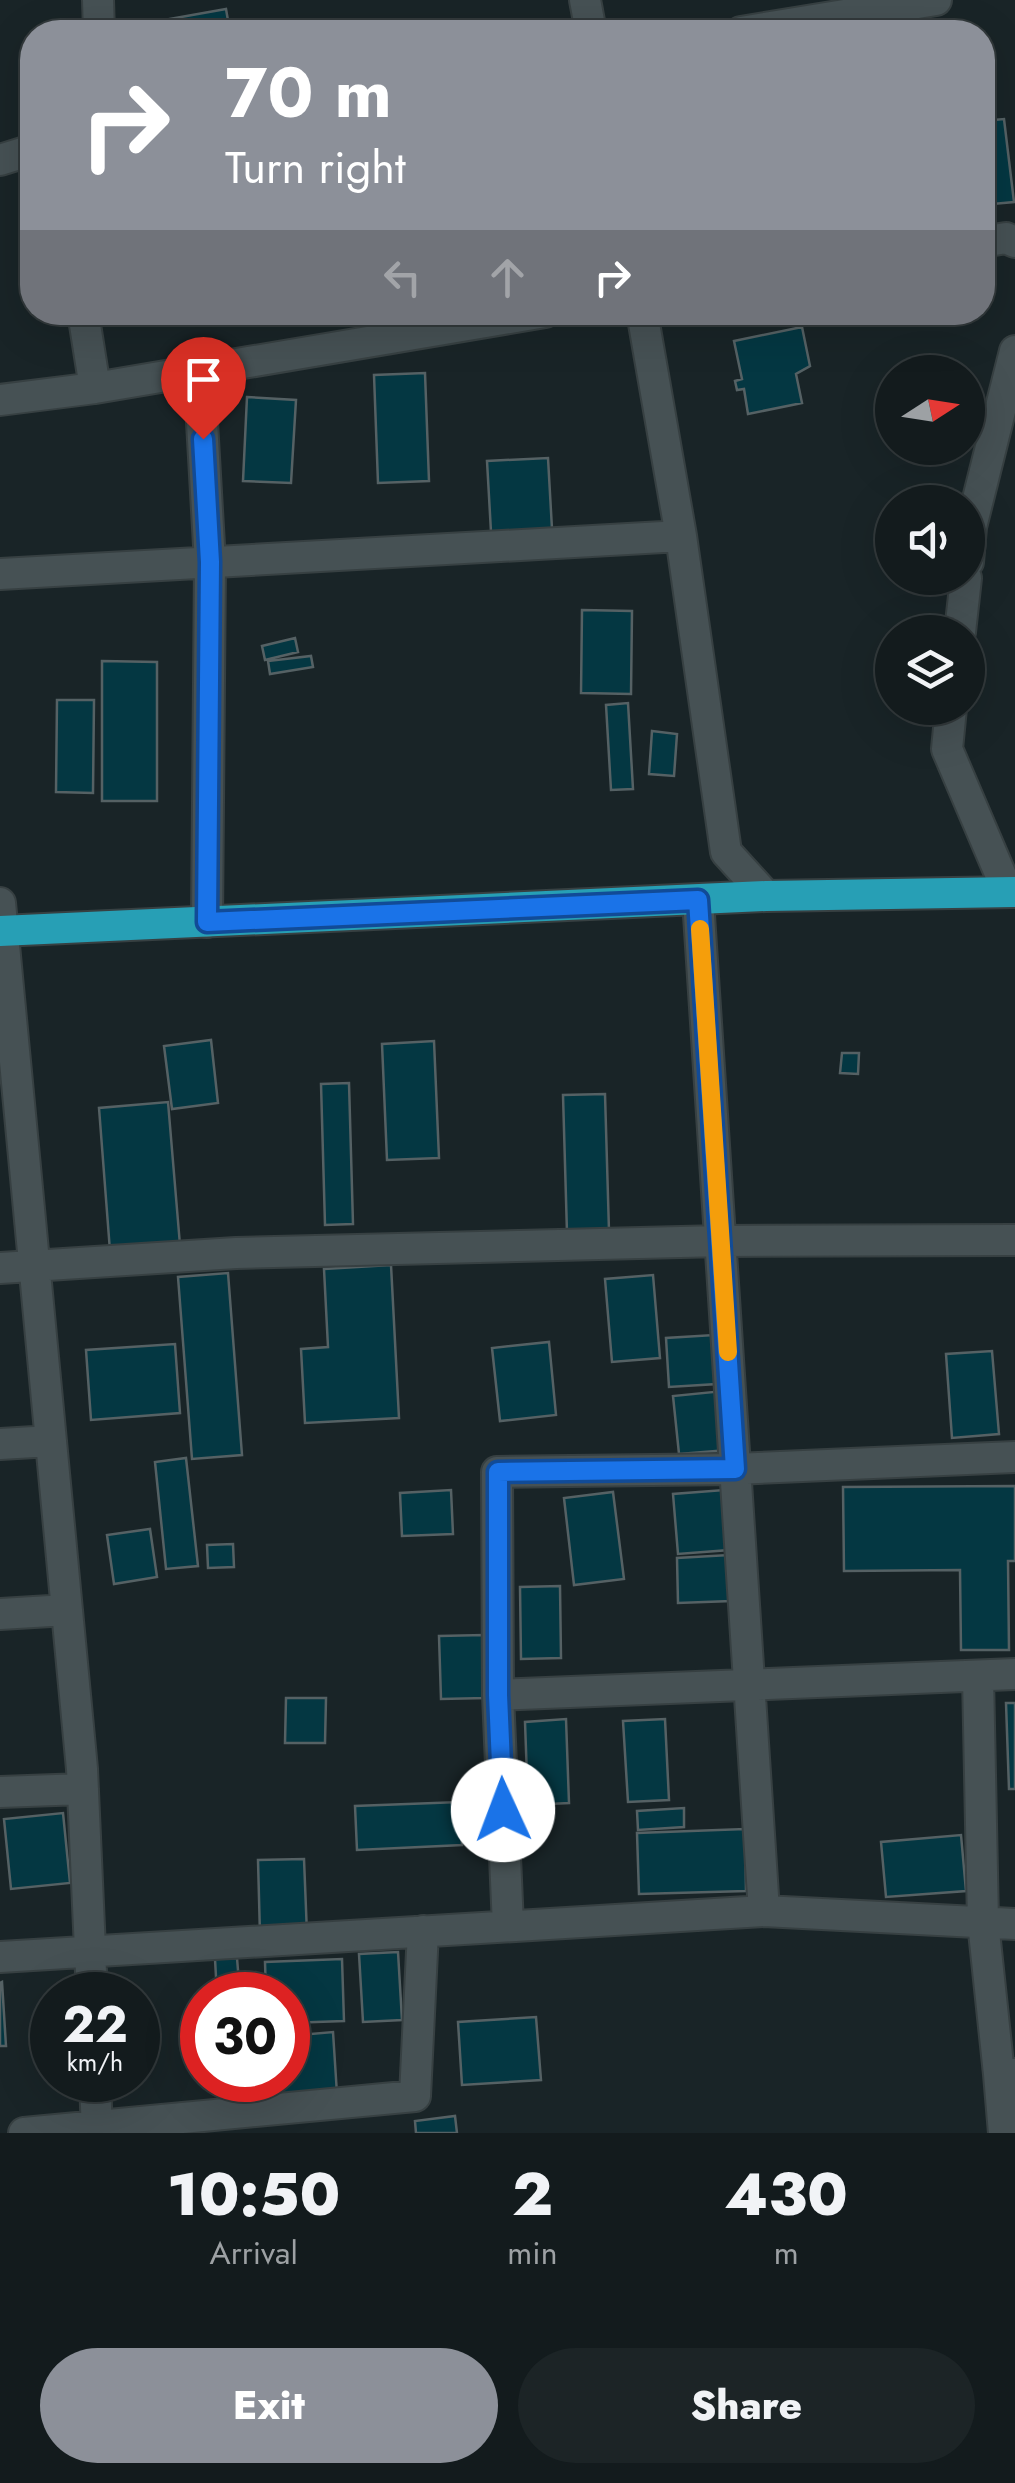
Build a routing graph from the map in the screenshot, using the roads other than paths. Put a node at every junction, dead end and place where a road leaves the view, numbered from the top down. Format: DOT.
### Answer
graph roads {
  1 [pos="936,0"];
  2 [pos="855,15"];
  3 [pos="821,20"];
  4 [pos="85,325"];
  5 [pos="466,325"];
  6 [pos="644,325"];
  7 [pos="1015,351"];
  8 [pos="198,369"];
  9 [pos="95,388"];
  10 [pos="0,400"];
  11 [pos="982,485"];
  12 [pos="681,536"];
  13 [pos="210,562"];
  14 [pos="0,574"];
  15 [pos="950,725"];
  16 [pos="1012,892"];
  17 [pos="766,896"];
  18 [pos="698,900"];
  19 [pos="1,922"];
  20 [pos="207,922"];
  21 [pos="1015,1240"];
  22 [pos="721,1241"];
  23 [pos="35,1266"];
  24 [pos="0,1268"];
  25 [pos="51,1441"];
  26 [pos="0,1444"];
  27 [pos="1015,1456"];
  28 [pos="735,1469"];
  29 [pos="67,1610"];
  30 [pos="0,1614"];
  31 [pos="1015,1674"];
  32 [pos="978,1676"];
  33 [pos="749,1686"];
  34 [pos="498,1695"];
  35 [pos="83,1789"];
  36 [pos="0,1792"];
  37 [pos="764,1911"];
  38 [pos="984,1922"];
  39 [pos="1015,1924"];
  40 [pos="508,1926"];
  41 [pos="422,1931"];
  42 [pos="90,1950"];
  43 [pos="0,1957"];
  44 [pos="91,1972"];
  45 [pos="1007,2074"];
  46 [pos="96,2102"];
  47 [pos="97,2129"];
  48 [pos="24,2133"];
  49 [pos="1004,2133"];
  1 -- 2 [label="street"];
  2 -- 3 [label="street"];
  4 -- 9 [label="street"];
  5 -- 8 [label="street"];
  6 -- 12 [label="street"];
  7 -- 11 [label="street"];
  8 -- 9 [label="street"];
  8 -- 13 [label="street"];
  9 -- 10 [label="street"];
  12 -- 13 [label="street"];
  12 -- 17 [label="street"];
  13 -- 14 [label="street"];
  13 -- 20 [label="street"];
  15 -- 16 [label="street"];
  16 -- 17 [label="main road"];
  17 -- 18 [label="main road"];
  18 -- 20 [label="main road"];
  18 -- 22 [label="street"];
  19 -- 20 [label="main road"];
  19 -- 23 [label="street"];
  21 -- 22 [label="street"];
  22 -- 23 [label="street"];
  22 -- 28 [label="street"];
  23 -- 24 [label="street"];
  23 -- 25 [label="street"];
  25 -- 26 [label="street"];
  25 -- 29 [label="street"];
  27 -- 28 [label="street"];
  28 -- 33 [label="street"];
  28 -- 34 [label="street"];
  29 -- 30 [label="street"];
  29 -- 35 [label="street"];
  31 -- 32 [label="street"];
  32 -- 33 [label="street"];
  32 -- 38 [label="street"];
  33 -- 34 [label="street"];
  33 -- 37 [label="street"];
  34 -- 40 [label="street"];
  35 -- 36 [label="street"];
  35 -- 42 [label="street"];
  37 -- 38 [label="street"];
  37 -- 40 [label="street"];
  38 -- 39 [label="street"];
  38 -- 45 [label="street"];
  40 -- 41 [label="street"];
  41 -- 42 [label="street"];
  41 -- 47 [label="street"];
  42 -- 43 [label="street"];
  42 -- 44 [label="street"];
  45 -- 49 [label="street"];
  46 -- 47 [label="street"];
  47 -- 48 [label="street"];
}
